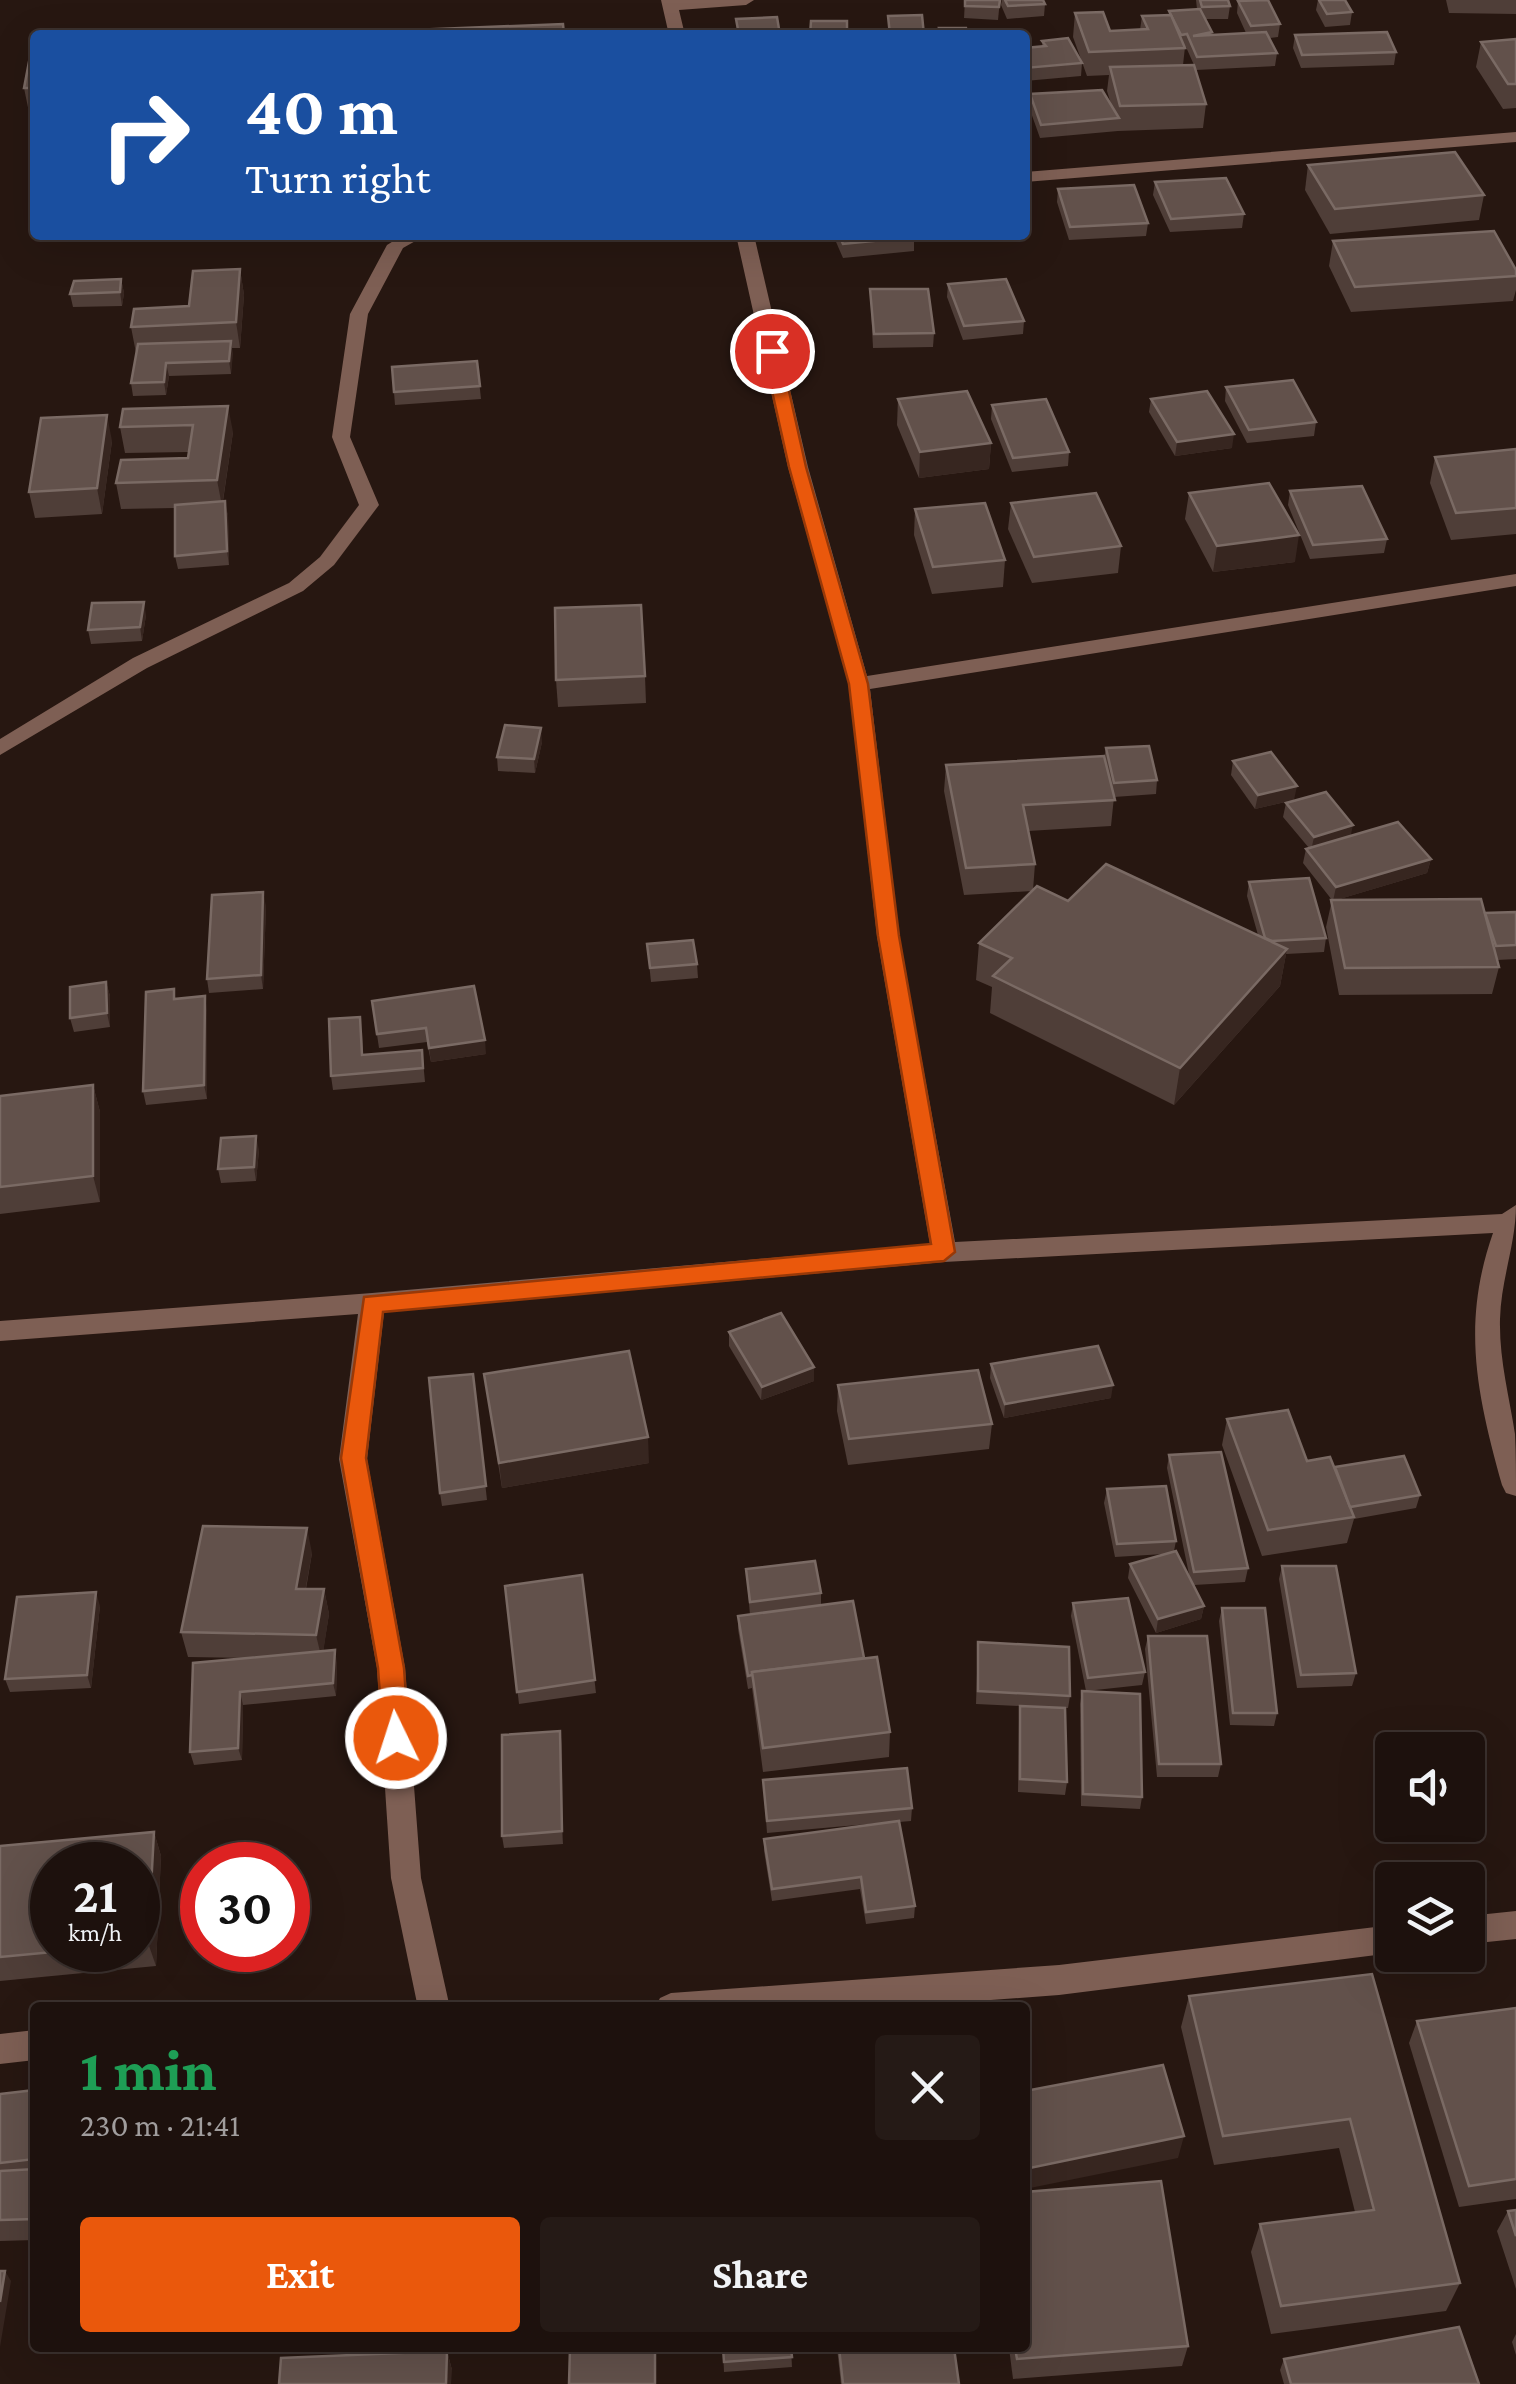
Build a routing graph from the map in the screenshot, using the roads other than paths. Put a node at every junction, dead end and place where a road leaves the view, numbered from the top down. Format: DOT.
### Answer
graph roads {
  1 [pos="746,0"];
  2 [pos="670,3"];
  3 [pos="676,30"];
  4 [pos="1516,137"];
  5 [pos="1030,177"];
  6 [pos="406,240"];
  7 [pos="746,240"];
  8 [pos="1516,580"];
  9 [pos="859,684"];
  10 [pos="0,748"];
  11 [pos="1512,1218"];
  12 [pos="944,1252"];
  13 [pos="372,1304"];
  14 [pos="0,1331"];
  15 [pos="1516,1485"];
  16 [pos="1516,1924"];
  17 [pos="1485,1928"];
  18 [pos="1375,1942"];
  19 [pos="433,2002"];
  20 [pos="754,2002"];
  21 [pos="30,2045"];
  22 [pos="0,2049"];
  1 -- 2 [label="street"];
  2 -- 3 [label="street"];
  4 -- 5 [label="street"];
  6 -- 10 [label="street"];
  7 -- 9 [label="street"];
  8 -- 9 [label="street"];
  9 -- 12 [label="street"];
  11 -- 12 [label="street"];
  11 -- 15 [label="street"];
  12 -- 13 [label="street"];
  13 -- 14 [label="street"];
  13 -- 19 [label="street"];
  16 -- 17 [label="street"];
  18 -- 20 [label="street"];
  21 -- 22 [label="street"];
}
